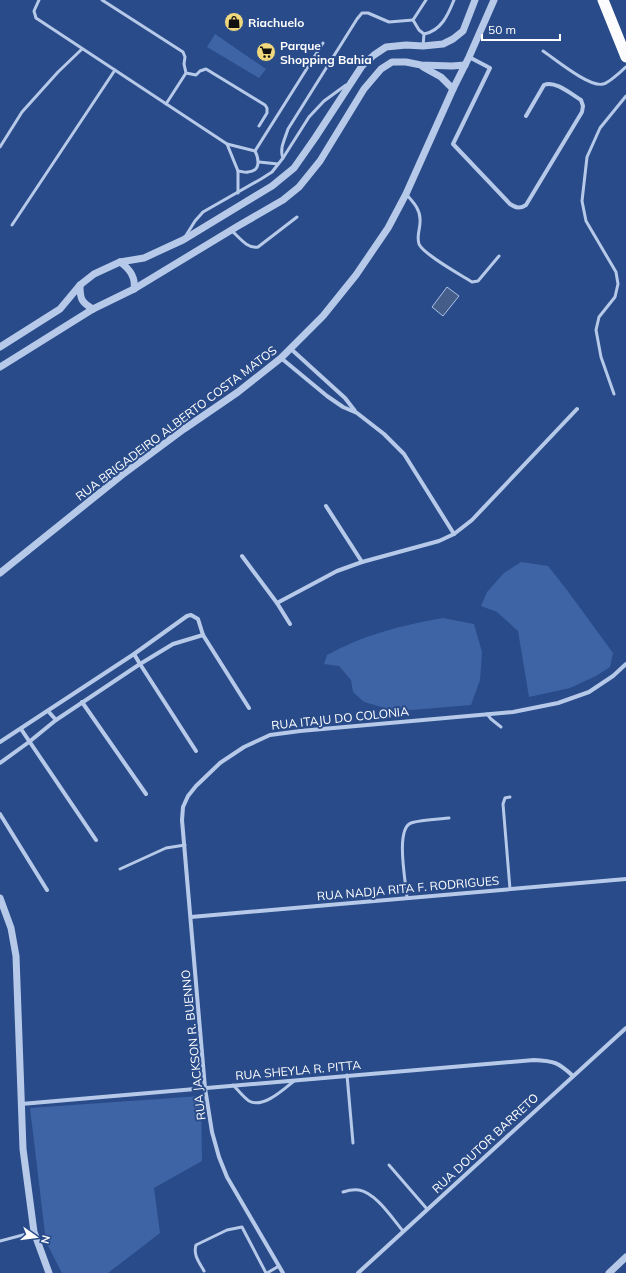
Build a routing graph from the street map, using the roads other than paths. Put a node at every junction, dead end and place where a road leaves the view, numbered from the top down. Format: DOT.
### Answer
graph roads {
  1 [pos="39,0"];
  2 [pos="102,0"];
  3 [pos="426,0"];
  4 [pos="454,0"];
  5 [pos="475,0"];
  6 [pos="494,0"];
  7 [pos="603,0"];
  8 [pos="413,20"];
  9 [pos="424,34"];
  10 [pos="323,43"];
  11 [pos="423,46"];
  12 [pos="82,49"];
  13 [pos="543,51"];
  14 [pos="469,57"];
  15 [pos="626,57"];
  16 [pos="465,65"];
  17 [pos="421,66"];
  18 [pos="626,67"];
  19 [pos="115,70"];
  20 [pos="186,73"];
  21 [pos="352,81"];
  22 [pos="453,89"];
  23 [pos="626,96"];
  24 [pos="166,104"];
  25 [pos="526,116"];
  26 [pos="259,126"];
  27 [pos="227,144"];
  28 [pos="0,147"];
  29 [pos="255,151"];
  30 [pos="283,158"];
  31 [pos="259,162"];
  32 [pos="278,164"];
  33 [pos="238,171"];
  34 [pos="238,193"];
  35 [pos="406,194"];
  36 [pos="296,218"];
  37 [pos="12,225"];
  38 [pos="231,230"];
  39 [pos="183,240"];
  40 [pos="499,256"];
  41 [pos="120,262"];
  42 [pos="80,285"];
  43 [pos="134,289"];
  44 [pos="93,309"];
  45 [pos="0,347"];
  46 [pos="291,349"];
  47 [pos="281,358"];
  48 [pos="0,367"];
  49 [pos="614,394"];
  50 [pos="577,409"];
  51 [pos="357,413"];
  52 [pos="326,506"];
  53 [pos="454,534"];
  54 [pos="242,556"];
  55 [pos="362,562"];
  56 [pos="0,573"];
  57 [pos="277,603"];
  58 [pos="290,624"];
  59 [pos="203,635"];
  60 [pos="134,654"];
  61 [pos="140,664"];
  62 [pos="626,664"];
  63 [pos="82,702"];
  64 [pos="249,708"];
  65 [pos="48,711"];
  66 [pos="487,714"];
  67 [pos="56,720"];
  68 [pos="502,727"];
  69 [pos="21,729"];
  70 [pos="0,742"];
  71 [pos="29,742"];
  72 [pos="196,751"];
  73 [pos="0,763"];
  74 [pos="146,794"];
  75 [pos="510,797"];
  76 [pos="0,814"];
  77 [pos="449,818"];
  78 [pos="96,840"];
  79 [pos="185,845"];
  80 [pos="120,869"];
  81 [pos="626,880"];
  82 [pos="510,889"];
  83 [pos="47,890"];
  84 [pos="0,898"];
  85 [pos="407,898"];
  86 [pos="191,917"];
  87 [pos="626,1028"];
  88 [pos="347,1076"];
  89 [pos="573,1076"];
  90 [pos="296,1080"];
  91 [pos="233,1085"];
  92 [pos="205,1088"];
  93 [pos="21,1104"];
  94 [pos="353,1143"];
  95 [pos="389,1165"];
  96 [pos="343,1192"];
  97 [pos="428,1209"];
  98 [pos="403,1231"];
  99 [pos="34,1232"];
  100 [pos="0,1242"];
  101 [pos="626,1257"];
  102 [pos="279,1266"];
  103 [pos="204,1271"];
  104 [pos="49,1273"];
  105 [pos="267,1273"];
  106 [pos="283,1273"];
  107 [pos="358,1273"];
  108 [pos="609,1273"];
  1 -- 12 [label="lane"];
  2 -- 20 [label="lane"];
  3 -- 8 [label="lane"];
  4 -- 9 [label="lane"];
  5 -- 11 [label="street"];
  6 -- 14 [label="street, RUA BRIGADEIRO ALBERTO COSTA MATOS"];
  7 -- 15 [label="highway"];
  8 -- 9 [label="lane"];
  8 -- 30 [label="lane"];
  9 -- 11 [label="lane"];
  10 -- 29 [label="lane"];
  11 -- 21 [label="street"];
  12 -- 19 [label="lane"];
  12 -- 28 [label="lane"];
  13 -- 18 [label="lane"];
  14 -- 16 [label="street, RUA BRIGADEIRO ALBERTO COSTA MATOS"];
  14 -- 25 [label="street"];
  16 -- 17 [label="street"];
  16 -- 22 [label="street, RUA BRIGADEIRO ALBERTO COSTA MATOS"];
  17 -- 22 [label="street"];
  17 -- 38 [label="street"];
  19 -- 24 [label="lane"];
  19 -- 37 [label="lane"];
  20 -- 24 [label="lane"];
  20 -- 26 [label="lane"];
  21 -- 30 [label="lane"];
  21 -- 39 [label="street"];
  22 -- 35 [label="street, RUA BRIGADEIRO ALBERTO COSTA MATOS"];
  23 -- 49 [label="lane"];
  24 -- 27 [label="lane"];
  27 -- 29 [label="lane"];
  27 -- 33 [label="lane"];
  29 -- 31 [label="lane"];
  30 -- 32 [label="lane"];
  31 -- 32 [label="lane"];
  31 -- 33 [label="lane"];
  32 -- 34 [label="lane"];
  33 -- 34 [label="lane"];
  34 -- 39 [label="lane"];
  35 -- 40 [label="lane"];
  35 -- 46 [label="street, RUA BRIGADEIRO ALBERTO COSTA MATOS"];
  36 -- 38 [label="lane"];
  38 -- 43 [label="street"];
  39 -- 41 [label="street"];
  41 -- 42 [label="street"];
  41 -- 43 [label="street"];
  42 -- 44 [label="street"];
  42 -- 45 [label="street"];
  43 -- 44 [label="street"];
  44 -- 48 [label="street"];
  46 -- 47 [label="street, RUA BRIGADEIRO ALBERTO COSTA MATOS"];
  46 -- 51 [label="street"];
  47 -- 51 [label="street"];
  47 -- 56 [label="street, RUA BRIGADEIRO ALBERTO COSTA MATOS"];
  50 -- 53 [label="street"];
  51 -- 53 [label="street"];
  52 -- 55 [label="street"];
  53 -- 55 [label="street"];
  54 -- 57 [label="street"];
  55 -- 57 [label="street"];
  57 -- 58 [label="street"];
  59 -- 60 [label="street"];
  59 -- 61 [label="street"];
  59 -- 64 [label="street"];
  60 -- 61 [label="street"];
  60 -- 65 [label="street"];
  61 -- 63 [label="street"];
  61 -- 72 [label="street"];
  62 -- 66 [label="street, RUA ITAJU DO COLONIA"];
  63 -- 67 [label="street"];
  63 -- 74 [label="street"];
  65 -- 67 [label="street"];
  65 -- 69 [label="street"];
  66 -- 68 [label="lane"];
  66 -- 79 [label="street, RUA ITAJU DO COLONIA"];
  67 -- 71 [label="street"];
  69 -- 70 [label="street"];
  69 -- 71 [label="street"];
  71 -- 73 [label="street"];
  71 -- 78 [label="street"];
  75 -- 82 [label="lane"];
  76 -- 83 [label="street"];
  77 -- 85 [label="lane"];
  79 -- 80 [label="lane"];
  79 -- 86 [label="street, RUA ITAJU DO COLONIA"];
  81 -- 82 [label="street, RUA NADJA RITA F. RODRIGUES"];
  82 -- 85 [label="street, RUA NADJA RITA F. RODRIGUES"];
  84 -- 93 [label="street"];
  85 -- 86 [label="street, RUA NADJA RITA F. RODRIGUES"];
  86 -- 92 [label="street, RUA JACKSON R. BUENNO"];
  87 -- 89 [label="street, RUA DOUTOR BARRETO"];
  88 -- 89 [label="street, RUA SHEYLA R. PITTA"];
  88 -- 90 [label="street, RUA SHEYLA R. PITTA"];
  88 -- 94 [label="lane"];
  89 -- 97 [label="street, RUA DOUTOR BARRETO"];
  90 -- 91 [label="street, RUA SHEYLA R. PITTA"];
  90 -- 91 [label="lane"];
  91 -- 92 [label="street, RUA SHEYLA R. PITTA"];
  92 -- 93 [label="street, RUA SHEYLA R. PITTA"];
  92 -- 102 [label="street, RUA JACKSON R. BUENNO"];
  93 -- 99 [label="street"];
  95 -- 97 [label="lane"];
  96 -- 98 [label="lane"];
  97 -- 98 [label="street, RUA DOUTOR BARRETO"];
  98 -- 107 [label="street, RUA DOUTOR BARRETO"];
  99 -- 100 [label="lane"];
  99 -- 104 [label="street"];
  101 -- 108 [label="street"];
  102 -- 105 [label="lane"];
  102 -- 106 [label="street, RUA JACKSON R. BUENNO"];
  103 -- 105 [label="lane"];
}
